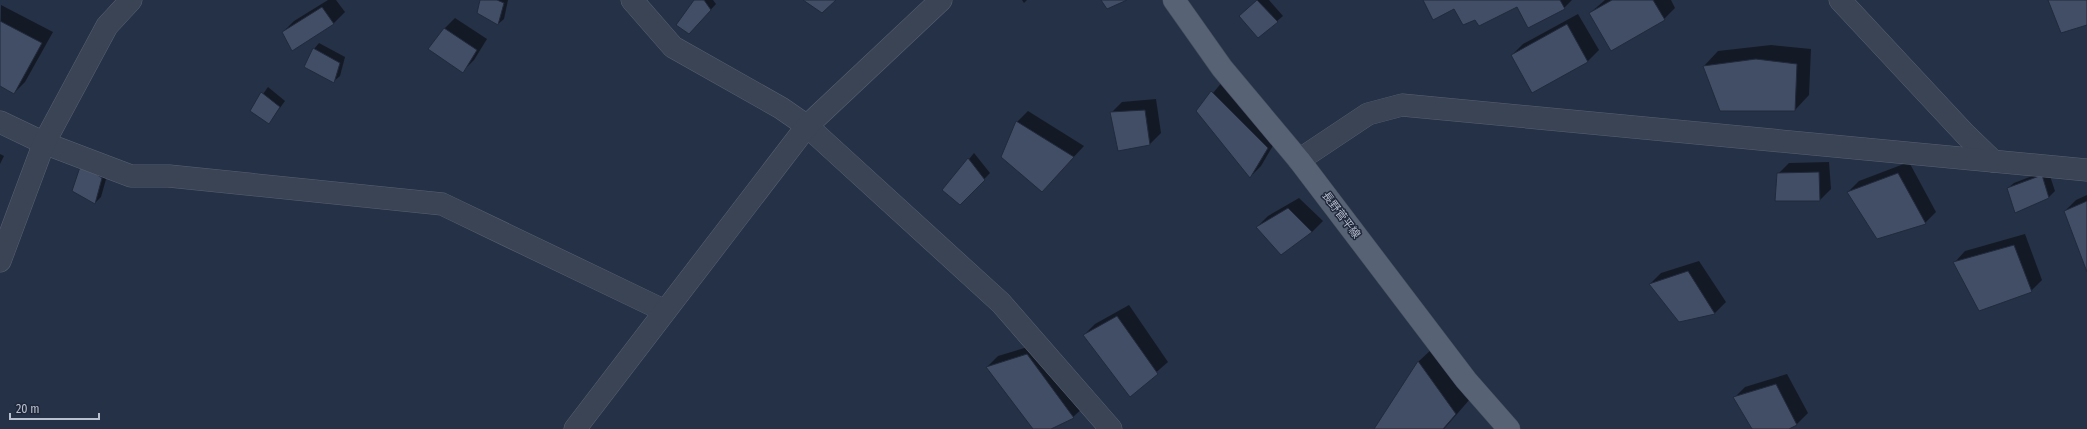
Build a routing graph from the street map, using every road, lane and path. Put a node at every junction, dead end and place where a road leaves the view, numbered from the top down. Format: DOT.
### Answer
graph roads {
  1 [pos="131,0"];
  2 [pos="632,0"];
  3 [pos="941,0"];
  4 [pos="1174,0"];
  5 [pos="1840,0"];
  6 [pos="0,122"];
  7 [pos="807,126"];
  8 [pos="44,143"];
  9 [pos="1299,160"];
  10 [pos="1993,161"];
  11 [pos="2087,170"];
  12 [pos="0,261"];
  13 [pos="665,311"];
  14 [pos="575,429"];
  15 [pos="1111,429"];
  16 [pos="1509,429"];
  1 -- 8 [label="street"];
  2 -- 7 [label="street"];
  3 -- 7 [label="street"];
  4 -- 9 [label="main road, 長野菅平線"];
  5 -- 10 [label="street"];
  6 -- 8 [label="street"];
  7 -- 13 [label="street"];
  7 -- 15 [label="street"];
  8 -- 12 [label="street"];
  8 -- 13 [label="street"];
  9 -- 10 [label="street"];
  9 -- 16 [label="main road, 長野菅平線"];
  10 -- 11 [label="street"];
  13 -- 14 [label="street"];
}
